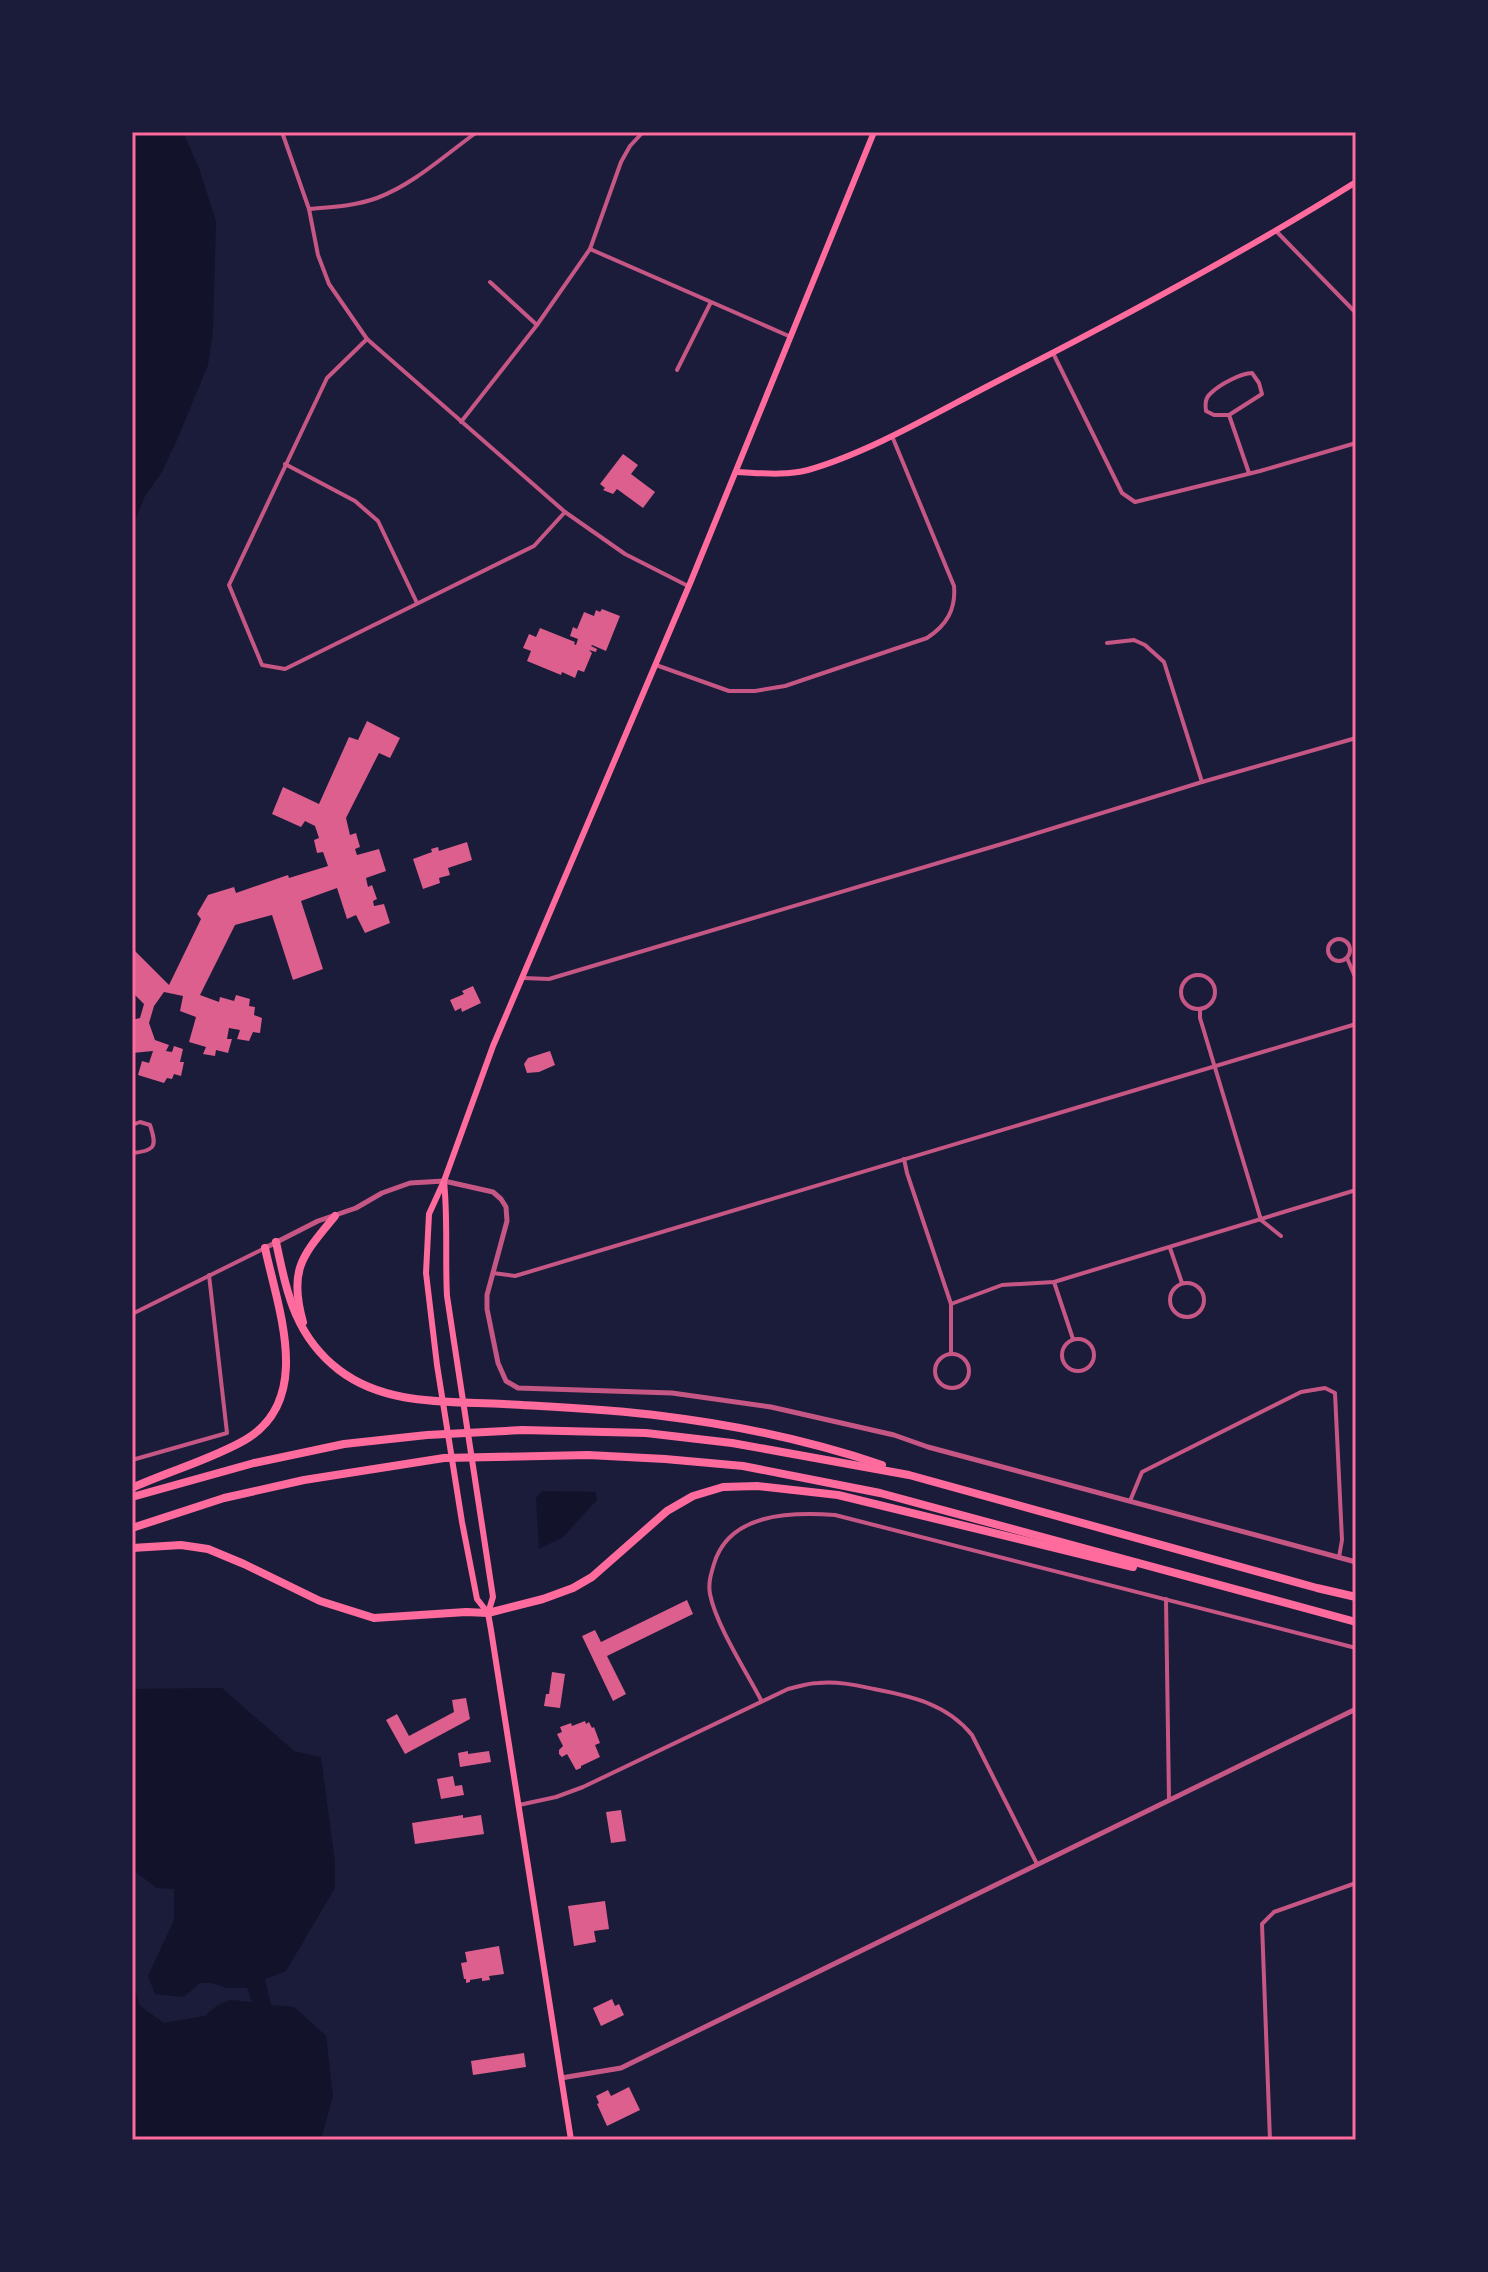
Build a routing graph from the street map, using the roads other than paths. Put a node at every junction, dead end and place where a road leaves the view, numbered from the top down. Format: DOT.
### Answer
graph roads {
  1 [pos="282,132"];
  2 [pos="477,132"];
  3 [pos="643,132"];
  4 [pos="874,132"];
  5 [pos="1356,182"];
  6 [pos="309,209"];
  7 [pos="1277,232"];
  8 [pos="590,249"];
  9 [pos="490,282"];
  10 [pos="711,302"];
  11 [pos="1356,313"];
  12 [pos="537,325"];
  13 [pos="791,337"];
  14 [pos="367,339"];
  15 [pos="1053,353"];
  16 [pos="677,370"];
  17 [pos="1229,415"];
  18 [pos="461,422"];
  19 [pos="892,435"];
  20 [pos="1356,443"];
  21 [pos="285,464"];
  22 [pos="736,472"];
  23 [pos="1249,473"];
  24 [pos="565,512"];
  25 [pos="689,586"];
  26 [pos="417,603"];
  27 [pos="1107,643"];
  28 [pos="656,665"];
  29 [pos="1356,738"];
  30 [pos="1202,782"];
  31 [pos="1347,958"];
  32 [pos="523,978"];
  33 [pos="1356,979"];
  34 [pos="1200,1009"];
  35 [pos="1356,1024"];
  36 [pos="1215,1066"];
  37 [pos="132,1125"];
  38 [pos="132,1153"];
  39 [pos="904,1159"];
  40 [pos="444,1181"];
  41 [pos="1356,1190"];
  42 [pos="335,1216"];
  43 [pos="1261,1220"];
  44 [pos="1281,1236"];
  45 [pos="276,1242"];
  46 [pos="1170,1247"];
  47 [pos="265,1248"];
  48 [pos="493,1273"];
  49 [pos="209,1275"];
  50 [pos="1054,1282"];
  51 [pos="1182,1283"];
  52 [pos="951,1304"];
  53 [pos="132,1314"];
  54 [pos="1073,1339"];
  55 [pos="311,1341"];
  56 [pos="951,1354"];
  57 [pos="132,1460"];
  58 [pos="909,1475"];
  59 [pos="132,1488"];
  60 [pos="132,1497"];
  61 [pos="1130,1501"];
  62 [pos="132,1528"];
  63 [pos="132,1548"];
  64 [pos="1339,1557"];
  65 [pos="1356,1562"];
  66 [pos="1356,1597"];
  67 [pos="1166,1599"];
  68 [pos="1294,1606"];
  69 [pos="488,1613"];
  70 [pos="1356,1622"];
  71 [pos="1356,1648"];
  72 [pos="761,1700"];
  73 [pos="1356,1709"];
  74 [pos="1169,1800"];
  75 [pos="519,1805"];
  76 [pos="1037,1864"];
  77 [pos="1356,1883"];
  78 [pos="561,2078"];
  79 [pos="571,2140"];
  80 [pos="1270,2140"];
  1 -- 6 [label="street"];
  2 -- 6 [label="street"];
  3 -- 8 [label="street"];
  4 -- 13 [label="main road"];
  5 -- 7 [label="main road"];
  6 -- 14 [label="street"];
  7 -- 11 [label="street"];
  7 -- 15 [label="main road"];
  8 -- 10 [label="street"];
  8 -- 12 [label="street"];
  9 -- 12 [label="street"];
  10 -- 13 [label="street"];
  10 -- 16 [label="street"];
  12 -- 18 [label="street"];
  13 -- 22 [label="main road"];
  14 -- 18 [label="street"];
  14 -- 21 [label="street"];
  15 -- 19 [label="main road"];
  15 -- 23 [label="street"];
  17 -- 17 [label="street"];
  17 -- 23 [label="street"];
  18 -- 24 [label="street"];
  19 -- 22 [label="main road"];
  19 -- 28 [label="street"];
  20 -- 23 [label="street"];
  21 -- 26 [label="street"];
  21 -- 26 [label="street"];
  22 -- 25 [label="main road"];
  24 -- 25 [label="street"];
  24 -- 26 [label="street"];
  25 -- 28 [label="main road"];
  27 -- 30 [label="street"];
  28 -- 32 [label="main road"];
  29 -- 30 [label="street"];
  30 -- 32 [label="street"];
  31 -- 31 [label="street"];
  31 -- 33 [label="street"];
  32 -- 40 [label="main road"];
  34 -- 34 [label="street"];
  34 -- 36 [label="street"];
  35 -- 36 [label="street"];
  36 -- 39 [label="street"];
  36 -- 43 [label="street"];
  37 -- 38 [label="street"];
  39 -- 48 [label="street"];
  39 -- 52 [label="street"];
  40 -- 42 [label="street"];
  40 -- 48 [label="street"];
  40 -- 69 [label="main road"];
  40 -- 69 [label="main road"];
  41 -- 43 [label="street"];
  42 -- 45 [label="street"];
  42 -- 55 [label="highway"];
  43 -- 44 [label="street"];
  43 -- 46 [label="street"];
  45 -- 47 [label="street"];
  45 -- 55 [label="highway"];
  46 -- 50 [label="street"];
  46 -- 51 [label="street"];
  47 -- 49 [label="street"];
  47 -- 59 [label="highway"];
  48 -- 61 [label="street"];
  49 -- 53 [label="street"];
  49 -- 57 [label="street"];
  50 -- 52 [label="street"];
  50 -- 54 [label="street"];
  51 -- 51 [label="street"];
  52 -- 56 [label="street"];
  54 -- 54 [label="street"];
  55 -- 58 [label="highway"];
  56 -- 56 [label="street"];
  58 -- 60 [label="highway"];
  58 -- 66 [label="highway"];
  61 -- 64 [label="street"];
  61 -- 64 [label="street"];
  62 -- 68 [label="highway"];
  63 -- 69 [label="highway"];
  64 -- 65 [label="street"];
  67 -- 71 [label="street"];
  67 -- 72 [label="street"];
  67 -- 74 [label="street"];
  68 -- 69 [label="highway"];
  68 -- 70 [label="highway"];
  69 -- 75 [label="main road"];
  72 -- 75 [label="street"];
  72 -- 76 [label="street"];
  73 -- 74 [label="street"];
  74 -- 76 [label="street"];
  75 -- 78 [label="main road"];
  76 -- 78 [label="street"];
  77 -- 80 [label="street"];
  78 -- 79 [label="main road"];
}
